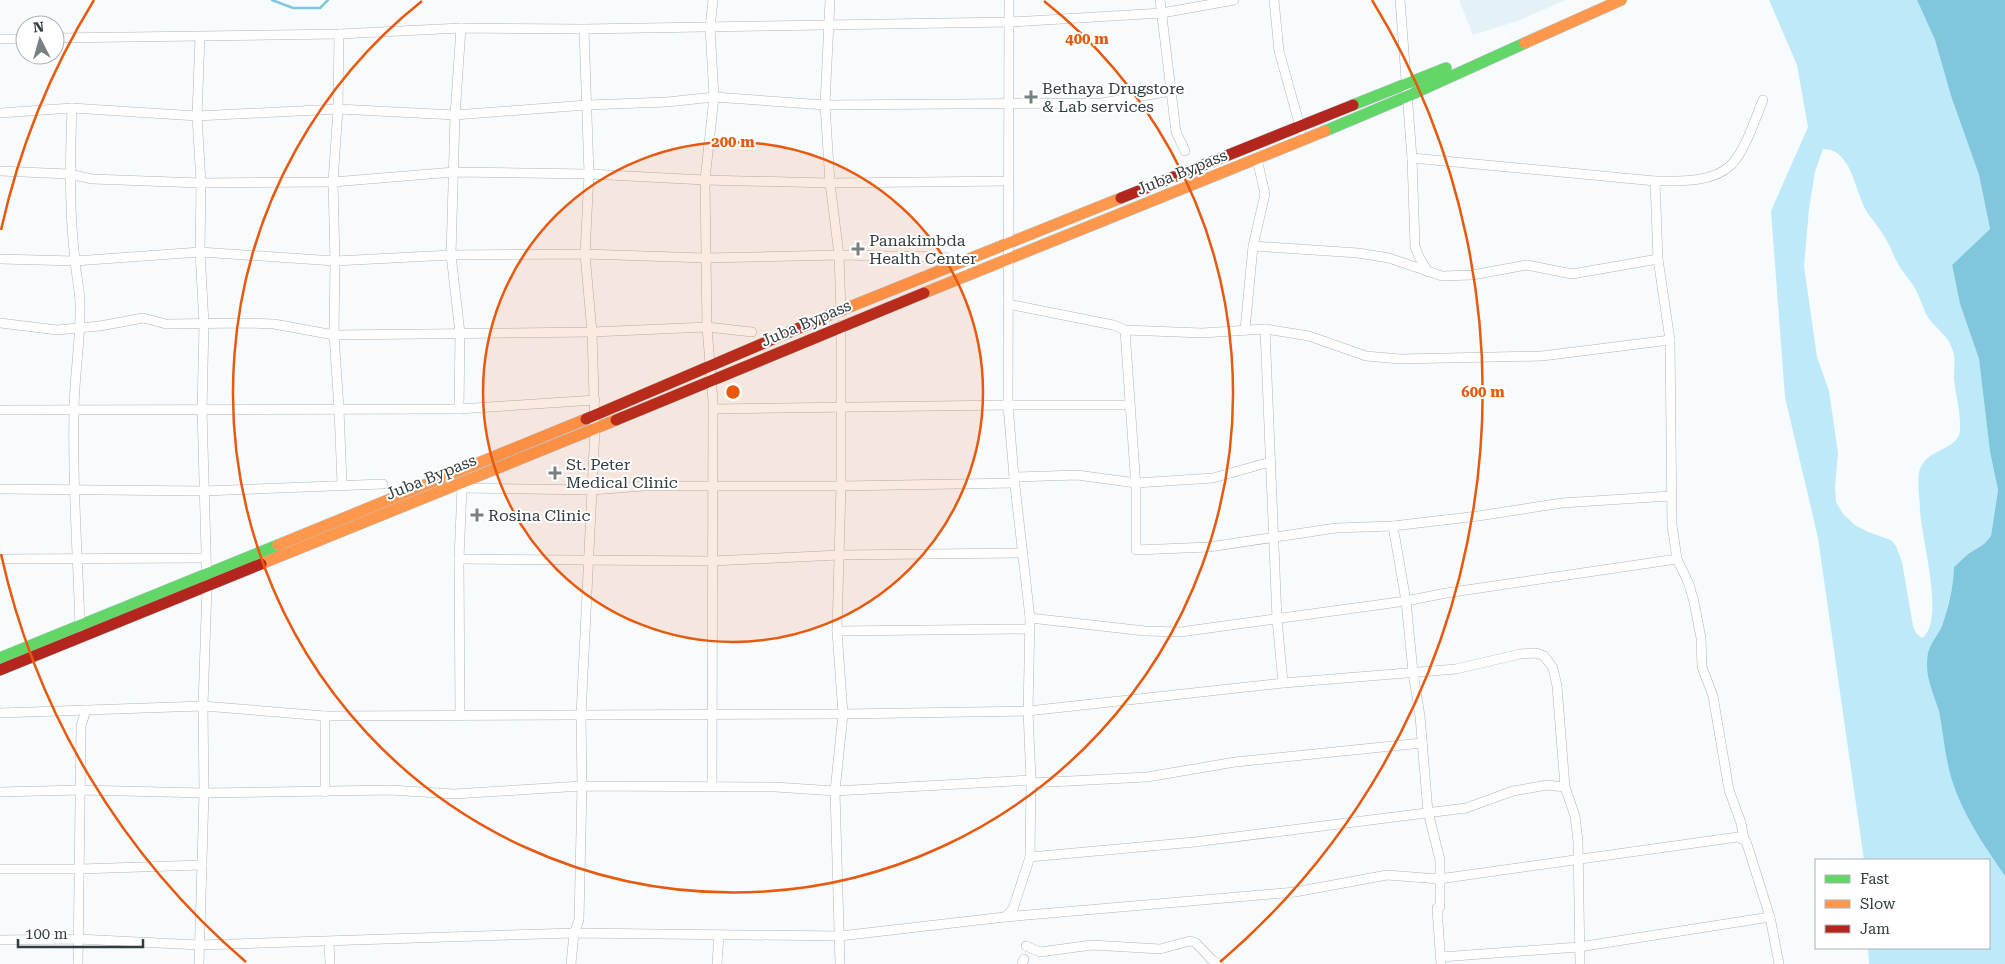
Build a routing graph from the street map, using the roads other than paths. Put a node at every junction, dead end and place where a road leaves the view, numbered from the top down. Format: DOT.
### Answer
graph roads {
  1 [pos="713,0"];
  2 [pos="830,0"];
  3 [pos="1009,0"];
  4 [pos="1160,0"];
  5 [pos="1234,0"];
  6 [pos="1274,0"];
  7 [pos="1400,0"];
  8 [pos="1617,0"];
  9 [pos="1621,0"];
  10 [pos="1162,12"];
  11 [pos="1010,22"];
  12 [pos="828,24"];
  13 [pos="710,27"];
  14 [pos="460,28"];
  15 [pos="584,29"];
  16 [pos="339,34"];
  17 [pos="200,37"];
  18 [pos="65,38"];
  19 [pos="0,39"];
  20 [pos="15,39"];
  21 [pos="1406,84"];
  22 [pos="1171,91"];
  23 [pos="1408,96"];
  24 [pos="714,97"];
  25 [pos="1763,100"];
  26 [pos="1009,104"];
  27 [pos="587,105"];
  28 [pos="825,105"];
  29 [pos="72,108"];
  30 [pos="338,109"];
  31 [pos="0,113"];
  32 [pos="455,115"];
  33 [pos="197,116"];
  34 [pos="1300,126"];
  35 [pos="1304,140"];
  36 [pos="1185,151"];
  37 [pos="1412,158"];
  38 [pos="1257,159"];
  39 [pos="0,171"];
  40 [pos="454,172"];
  41 [pos="69,174"];
  42 [pos="589,174"];
  43 [pos="705,180"];
  44 [pos="1009,181"];
  45 [pos="1655,181"];
  46 [pos="333,182"];
  47 [pos="201,183"];
  48 [pos="830,183"];
  49 [pos="1008,243"];
  50 [pos="1253,246"];
  51 [pos="200,252"];
  52 [pos="585,254"];
  53 [pos="451,255"];
  54 [pos="839,255"];
  55 [pos="945,257"];
  56 [pos="706,258"];
  57 [pos="1008,258"];
  58 [pos="1658,258"];
  59 [pos="0,259"];
  60 [pos="75,261"];
  61 [pos="335,261"];
  62 [pos="1428,272"];
  63 [pos="1008,304"];
  64 [pos="841,310"];
  65 [pos="0,323"];
  66 [pos="204,324"];
  67 [pos="81,326"];
  68 [pos="842,326"];
  69 [pos="707,327"];
  70 [pos="1265,329"];
  71 [pos="1125,330"];
  72 [pos="1245,330"];
  73 [pos="592,332"];
  74 [pos="752,332"];
  75 [pos="460,333"];
  76 [pos="334,335"];
  77 [pos="1670,340"];
  78 [pos="711,366"];
  79 [pos="713,380"];
  80 [pos="595,400"];
  81 [pos="1008,404"];
  82 [pos="1130,405"];
  83 [pos="841,407"];
  84 [pos="339,409"];
  85 [pos="459,409"];
  86 [pos="714,409"];
  87 [pos="0,410"];
  88 [pos="74,410"];
  89 [pos="202,410"];
  90 [pos="595,415"];
  91 [pos="595,429"];
  92 [pos="1270,462"];
  93 [pos="1014,480"];
  94 [pos="1136,483"];
  95 [pos="342,484"];
  96 [pos="383,484"];
  97 [pos="714,485"];
  98 [pos="460,486"];
  99 [pos="841,486"];
  100 [pos="0,489"];
  101 [pos="74,490"];
  102 [pos="592,490"];
  103 [pos="204,491"];
  104 [pos="1670,496"];
  105 [pos="1393,526"];
  106 [pos="1275,537"];
  107 [pos="1023,552"];
  108 [pos="839,555"];
  109 [pos="78,558"];
  110 [pos="206,558"];
  111 [pos="0,559"];
  112 [pos="459,559"];
  113 [pos="1677,559"];
  114 [pos="588,561"];
  115 [pos="713,561"];
  116 [pos="207,574"];
  117 [pos="207,586"];
  118 [pos="1406,601"];
  119 [pos="1030,618"];
  120 [pos="1277,619"];
  121 [pos="1029,628"];
  122 [pos="837,631"];
  123 [pos="80,632"];
  124 [pos="0,658"];
  125 [pos="0,670"];
  126 [pos="1413,672"];
  127 [pos="1282,683"];
  128 [pos="203,706"];
  129 [pos="86,710"];
  130 [pos="1028,710"];
  131 [pos="0,713"];
  132 [pos="713,714"];
  133 [pos="843,714"];
  134 [pos="581,715"];
  135 [pos="325,716"];
  136 [pos="460,716"];
  137 [pos="1422,743"];
  138 [pos="1031,781"];
  139 [pos="582,786"];
  140 [pos="712,787"];
  141 [pos="1566,787"];
  142 [pos="80,790"];
  143 [pos="835,791"];
  144 [pos="0,792"];
  145 [pos="326,792"];
  146 [pos="204,793"];
  147 [pos="1428,812"];
  148 [pos="1744,839"];
  149 [pos="1030,857"];
  150 [pos="1578,860"];
  151 [pos="202,864"];
  152 [pos="0,869"];
  153 [pos="80,869"];
  154 [pos="1439,879"];
  155 [pos="1005,917"];
  156 [pos="1770,917"];
  157 [pos="574,933"];
  158 [pos="719,936"];
  159 [pos="840,936"];
  160 [pos="78,939"];
  161 [pos="0,940"];
  162 [pos="329,942"];
  163 [pos="199,945"];
  164 [pos="1026,946"];
  165 [pos="1579,947"];
  166 [pos="1441,961"];
  167 [pos="78,964"];
  168 [pos="199,964"];
  169 [pos="330,964"];
  170 [pos="571,964"];
  171 [pos="718,964"];
  172 [pos="840,964"];
  173 [pos="1219,964"];
  174 [pos="1580,964"];
  175 [pos="1779,964"];
  1 -- 13 [label="street"];
  2 -- 12 [label="street"];
  3 -- 11 [label="street"];
  4 -- 10 [label="street"];
  5 -- 10 [label="street"];
  6 -- 34 [label="street"];
  7 -- 21 [label="street"];
  8 -- 21 [label="main road, Juba Bypass"];
  9 -- 23 [label="main road, Juba Bypass"];
  10 -- 11 [label="street"];
  10 -- 22 [label="street"];
  11 -- 12 [label="street"];
  11 -- 26 [label="street"];
  12 -- 13 [label="street"];
  12 -- 28 [label="street"];
  13 -- 15 [label="street"];
  13 -- 24 [label="street"];
  14 -- 15 [label="street"];
  14 -- 16 [label="street"];
  14 -- 32 [label="street"];
  15 -- 27 [label="street"];
  16 -- 17 [label="street"];
  16 -- 30 [label="street"];
  17 -- 18 [label="street"];
  17 -- 33 [label="street"];
  19 -- 20 [label="street"];
  21 -- 23 [label="street"];
  21 -- 34 [label="main road, Juba Bypass"];
  22 -- 26 [label="street"];
  22 -- 36 [label="street"];
  23 -- 35 [label="main road, Juba Bypass"];
  23 -- 37 [label="street"];
  24 -- 27 [label="street"];
  24 -- 28 [label="street"];
  24 -- 43 [label="street"];
  25 -- 45 [label="street"];
  26 -- 28 [label="street"];
  26 -- 44 [label="street"];
  27 -- 32 [label="street"];
  27 -- 42 [label="street"];
  28 -- 48 [label="street"];
  29 -- 31 [label="street"];
  29 -- 33 [label="street"];
  29 -- 41 [label="street"];
  30 -- 32 [label="street"];
  30 -- 33 [label="street"];
  30 -- 46 [label="street"];
  32 -- 40 [label="street"];
  33 -- 47 [label="street"];
  34 -- 35 [label="street"];
  34 -- 49 [label="main road, Juba Bypass"];
  35 -- 38 [label="main road, Juba Bypass"];
  37 -- 45 [label="street"];
  37 -- 62 [label="street"];
  38 -- 50 [label="street"];
  38 -- 57 [label="main road, Juba Bypass"];
  39 -- 41 [label="street"];
  40 -- 42 [label="street"];
  40 -- 46 [label="street"];
  40 -- 53 [label="street"];
  41 -- 47 [label="street"];
  41 -- 60 [label="street"];
  42 -- 43 [label="street"];
  42 -- 52 [label="street"];
  43 -- 48 [label="street"];
  43 -- 56 [label="street"];
  44 -- 48 [label="street"];
  44 -- 49 [label="street"];
  45 -- 58 [label="street"];
  46 -- 47 [label="street"];
  46 -- 61 [label="street"];
  47 -- 51 [label="street"];
  48 -- 54 [label="street"];
  49 -- 57 [label="street"];
  49 -- 64 [label="main road, Juba Bypass"];
  50 -- 62 [label="street"];
  50 -- 72 [label="street"];
  51 -- 60 [label="street"];
  51 -- 61 [label="street"];
  51 -- 66 [label="street"];
  52 -- 53 [label="street"];
  52 -- 56 [label="street"];
  52 -- 73 [label="street"];
  53 -- 61 [label="street"];
  53 -- 75 [label="street"];
  54 -- 55 [label="street"];
  54 -- 56 [label="street"];
  54 -- 64 [label="street"];
  56 -- 69 [label="street"];
  57 -- 63 [label="street"];
  57 -- 68 [label="main road, Juba Bypass"];
  58 -- 62 [label="street"];
  58 -- 77 [label="street"];
  59 -- 60 [label="street"];
  60 -- 67 [label="street"];
  61 -- 76 [label="street"];
  63 -- 71 [label="street"];
  63 -- 81 [label="street"];
  64 -- 68 [label="street"];
  64 -- 78 [label="main road, Juba Bypass"];
  65 -- 67 [label="street"];
  66 -- 67 [label="street"];
  66 -- 76 [label="street"];
  66 -- 89 [label="street"];
  67 -- 88 [label="street"];
  68 -- 79 [label="main road, Juba Bypass"];
  68 -- 83 [label="street"];
  69 -- 73 [label="street"];
  69 -- 74 [label="street"];
  69 -- 78 [label="street"];
  70 -- 72 [label="street"];
  70 -- 77 [label="street"];
  70 -- 92 [label="street"];
  71 -- 72 [label="street"];
  71 -- 82 [label="street"];
  73 -- 75 [label="street"];
  73 -- 80 [label="street"];
  75 -- 76 [label="street"];
  75 -- 85 [label="street"];
  76 -- 84 [label="street"];
  77 -- 104 [label="street"];
  78 -- 79 [label="street"];
  78 -- 90 [label="main road, Juba Bypass"];
  79 -- 86 [label="street"];
  79 -- 91 [label="main road, Juba Bypass"];
  80 -- 85 [label="street"];
  80 -- 90 [label="street"];
  81 -- 82 [label="street"];
  81 -- 83 [label="street"];
  81 -- 93 [label="street"];
  82 -- 94 [label="street"];
  83 -- 86 [label="street"];
  83 -- 99 [label="street"];
  84 -- 85 [label="street"];
  84 -- 89 [label="street"];
  84 -- 95 [label="street"];
  86 -- 97 [label="street"];
  87 -- 88 [label="street"];
  88 -- 89 [label="street"];
  88 -- 101 [label="street"];
  89 -- 103 [label="street"];
  90 -- 91 [label="street"];
  90 -- 116 [label="main road, Juba Bypass"];
  91 -- 98 [label="main road, Juba Bypass"];
  91 -- 102 [label="street"];
  92 -- 94 [label="street"];
  92 -- 106 [label="street"];
  93 -- 94 [label="street"];
  93 -- 99 [label="street"];
  93 -- 107 [label="street"];
  94 -- 106 [label="street"];
  95 -- 96 [label="street"];
  95 -- 103 [label="street"];
  97 -- 99 [label="street"];
  97 -- 102 [label="street"];
  97 -- 115 [label="street"];
  98 -- 102 [label="street"];
  98 -- 112 [label="street"];
  98 -- 117 [label="main road, Juba Bypass"];
  99 -- 108 [label="street"];
  100 -- 101 [label="street"];
  101 -- 103 [label="street"];
  101 -- 109 [label="street"];
  102 -- 114 [label="street"];
  103 -- 110 [label="street"];
  104 -- 105 [label="street"];
  104 -- 113 [label="street"];
  105 -- 106 [label="street"];
  105 -- 118 [label="street"];
  106 -- 120 [label="street"];
  107 -- 108 [label="street"];
  107 -- 119 [label="street"];
  108 -- 115 [label="street"];
  108 -- 122 [label="street"];
  109 -- 110 [label="street"];
  109 -- 111 [label="street"];
  109 -- 123 [label="street"];
  110 -- 116 [label="street"];
  112 -- 114 [label="street"];
  112 -- 136 [label="street"];
  113 -- 118 [label="street"];
  113 -- 148 [label="street"];
  114 -- 115 [label="street"];
  114 -- 134 [label="street"];
  115 -- 132 [label="street"];
  116 -- 117 [label="street"];
  116 -- 123 [label="main road, Juba Bypass"];
  117 -- 123 [label="main road, Juba Bypass"];
  117 -- 128 [label="street"];
  118 -- 120 [label="street"];
  118 -- 126 [label="street"];
  119 -- 120 [label="street"];
  119 -- 121 [label="street"];
  120 -- 127 [label="street"];
  121 -- 122 [label="street"];
  121 -- 130 [label="street"];
  122 -- 133 [label="street"];
  123 -- 124 [label="main road, Juba Bypass"];
  123 -- 125 [label="main road, Juba Bypass"];
  126 -- 127 [label="street"];
  126 -- 137 [label="street"];
  126 -- 141 [label="street"];
  127 -- 130 [label="street"];
  128 -- 129 [label="street"];
  128 -- 135 [label="street"];
  128 -- 146 [label="street"];
  129 -- 131 [label="street"];
  129 -- 142 [label="street"];
  130 -- 133 [label="street"];
  130 -- 138 [label="street"];
  132 -- 133 [label="street"];
  132 -- 134 [label="street"];
  132 -- 140 [label="street"];
  133 -- 143 [label="street"];
  134 -- 136 [label="street"];
  134 -- 139 [label="street"];
  135 -- 136 [label="street"];
  135 -- 145 [label="street"];
  137 -- 138 [label="street"];
  137 -- 147 [label="street"];
  138 -- 143 [label="street"];
  138 -- 149 [label="street"];
  139 -- 140 [label="street"];
  139 -- 145 [label="street"];
  139 -- 157 [label="street"];
  140 -- 143 [label="street"];
  141 -- 147 [label="street"];
  141 -- 150 [label="street"];
  142 -- 144 [label="street"];
  142 -- 146 [label="street"];
  142 -- 153 [label="street"];
  143 -- 159 [label="street"];
  145 -- 146 [label="street"];
  146 -- 151 [label="street"];
  147 -- 149 [label="street"];
  147 -- 154 [label="street"];
  148 -- 150 [label="street"];
  148 -- 156 [label="street"];
  149 -- 155 [label="street"];
  150 -- 154 [label="street"];
  150 -- 165 [label="street"];
  151 -- 153 [label="street"];
  151 -- 163 [label="street"];
  152 -- 153 [label="street"];
  153 -- 160 [label="street"];
  154 -- 155 [label="street"];
  154 -- 166 [label="street"];
  155 -- 159 [label="street"];
  156 -- 165 [label="street"];
  156 -- 175 [label="street"];
  157 -- 158 [label="street"];
  157 -- 162 [label="street"];
  157 -- 170 [label="street"];
  158 -- 159 [label="street"];
  158 -- 171 [label="street"];
  159 -- 172 [label="street"];
  160 -- 161 [label="street"];
  160 -- 163 [label="street"];
  160 -- 167 [label="street"];
  162 -- 163 [label="street"];
  162 -- 169 [label="street"];
  163 -- 168 [label="street"];
  164 -- 173 [label="street"];
  165 -- 166 [label="street"];
  165 -- 174 [label="street"];
}
